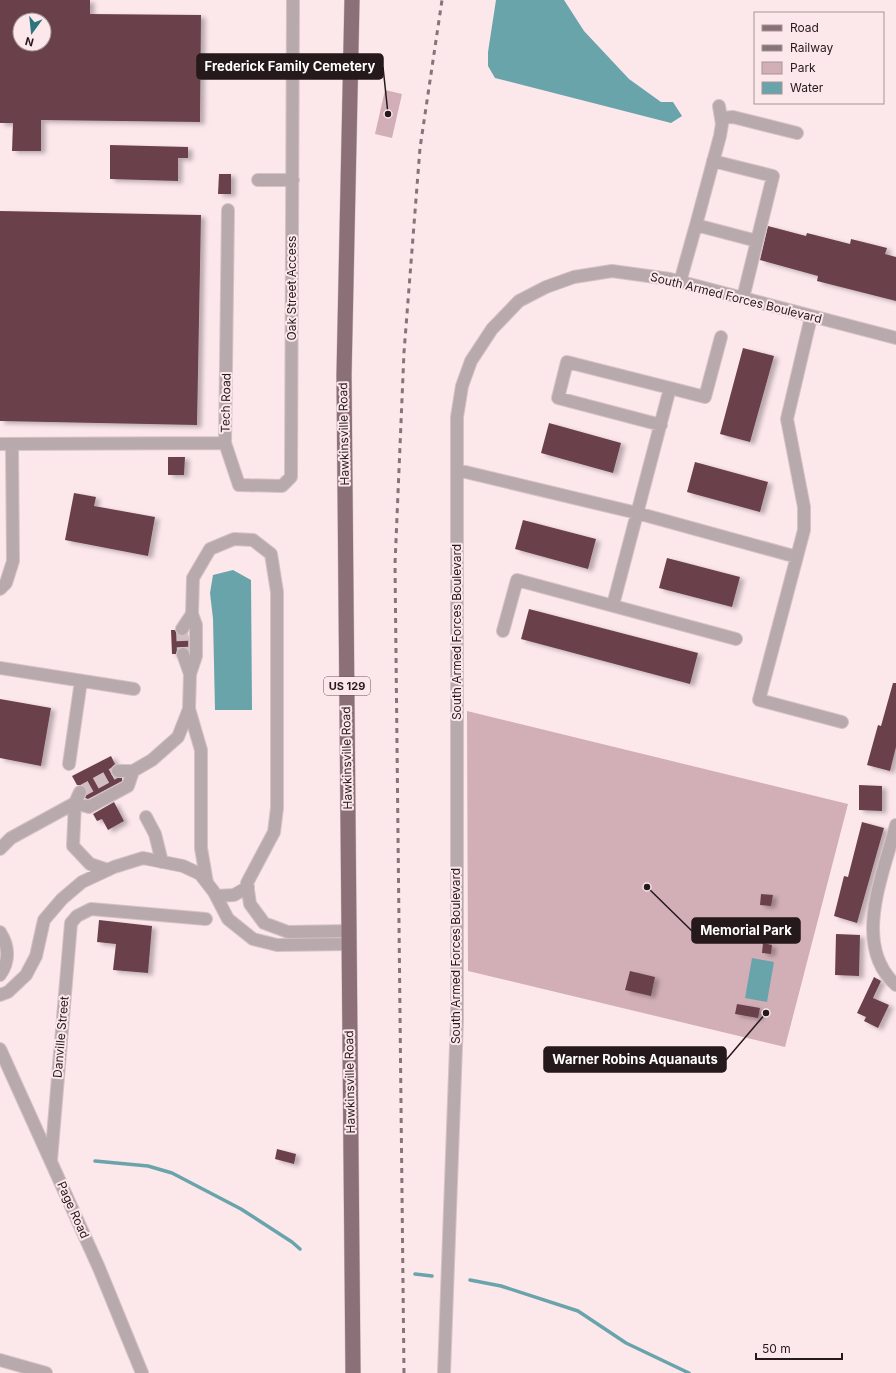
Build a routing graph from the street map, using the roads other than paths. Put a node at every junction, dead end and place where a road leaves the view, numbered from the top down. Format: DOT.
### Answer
graph roads {
  1 [pos="293,0"];
  2 [pos="352,0"];
  3 [pos="797,133"];
  4 [pos="713,162"];
  5 [pos="258,180"];
  6 [pos="293,180"];
  7 [pos="228,210"];
  8 [pos="696,225"];
  9 [pos="757,241"];
  10 [pos="680,282"];
  11 [pos="743,298"];
  12 [pos="811,317"];
  13 [pos="721,337"];
  14 [pos="896,338"];
  15 [pos="670,388"];
  16 [pos="660,425"];
  17 [pos="225,443"];
  18 [pos="6,444"];
  19 [pos="457,470"];
  20 [pos="637,513"];
  21 [pos="797,557"];
  22 [pos="0,589"];
  23 [pos="613,605"];
  24 [pos="192,614"];
  25 [pos="182,630"];
  26 [pos="503,631"];
  27 [pos="736,639"];
  28 [pos="183,654"];
  29 [pos="0,668"];
  30 [pos="190,674"];
  31 [pos="81,681"];
  32 [pos="134,689"];
  33 [pos="189,709"];
  34 [pos="842,722"];
  35 [pos="70,764"];
  36 [pos="133,771"];
  37 [pos="118,772"];
  38 [pos="78,798"];
  39 [pos="146,817"];
  40 [pos="896,825"];
  41 [pos="0,849"];
  42 [pos="162,862"];
  43 [pos="108,870"];
  44 [pos="207,883"];
  45 [pos="248,886"];
  46 [pos="216,896"];
  47 [pos="206,919"];
  48 [pos="0,932"];
  49 [pos="349,938"];
  50 [pos="0,975"];
  51 [pos="896,985"];
  52 [pos="0,995"];
  53 [pos="0,1049"];
  54 [pos="51,1160"];
  55 [pos="0,1360"];
  56 [pos="141,1371"];
  57 [pos="46,1373"];
  58 [pos="129,1373"];
  59 [pos="353,1373"];
  60 [pos="444,1373"];
  1 -- 6 [label="street, Oak Street Access"];
  2 -- 49 [label="main road, Hawkinsville Road / US 129"];
  3 -- 4 [label="street"];
  4 -- 8 [label="street"];
  4 -- 9 [label="street"];
  5 -- 6 [label="street"];
  6 -- 17 [label="street, Oak Street Access"];
  7 -- 17 [label="street, Tech Road"];
  8 -- 9 [label="street"];
  8 -- 10 [label="street"];
  9 -- 11 [label="street"];
  10 -- 11 [label="street, South Armed Forces Boulevard"];
  10 -- 19 [label="street, South Armed Forces Boulevard"];
  11 -- 12 [label="street, South Armed Forces Boulevard"];
  12 -- 14 [label="street, South Armed Forces Boulevard"];
  12 -- 21 [label="street"];
  13 -- 15 [label="street"];
  15 -- 16 [label="street"];
  15 -- 16 [label="street"];
  16 -- 20 [label="street"];
  17 -- 18 [label="street, Tech Road"];
  18 -- 22 [label="street"];
  19 -- 20 [label="street"];
  19 -- 60 [label="street, South Armed Forces Boulevard"];
  20 -- 21 [label="street"];
  20 -- 23 [label="street"];
  21 -- 34 [label="street"];
  23 -- 26 [label="street"];
  23 -- 27 [label="street"];
  24 -- 25 [label="street"];
  24 -- 30 [label="street"];
  24 -- 45 [label="street"];
  28 -- 30 [label="street"];
  29 -- 31 [label="street"];
  30 -- 33 [label="street"];
  31 -- 32 [label="street"];
  31 -- 35 [label="street"];
  33 -- 36 [label="street"];
  33 -- 44 [label="street"];
  36 -- 37 [label="street"];
  36 -- 38 [label="street"];
  38 -- 41 [label="street"];
  38 -- 43 [label="street"];
  39 -- 42 [label="street"];
  40 -- 51 [label="street"];
  42 -- 43 [label="street"];
  42 -- 44 [label="street"];
  43 -- 52 [label="street"];
  44 -- 46 [label="street"];
  45 -- 46 [label="street"];
  45 -- 49 [label="street"];
  46 -- 49 [label="street"];
  47 -- 54 [label="street, Danville Street"];
  48 -- 50 [label="street"];
  49 -- 59 [label="main road, Hawkinsville Road / US 129"];
  53 -- 54 [label="street, Page Road"];
  54 -- 56 [label="street, Page Road"];
  55 -- 57 [label="street"];
  56 -- 58 [label="street"];
}
